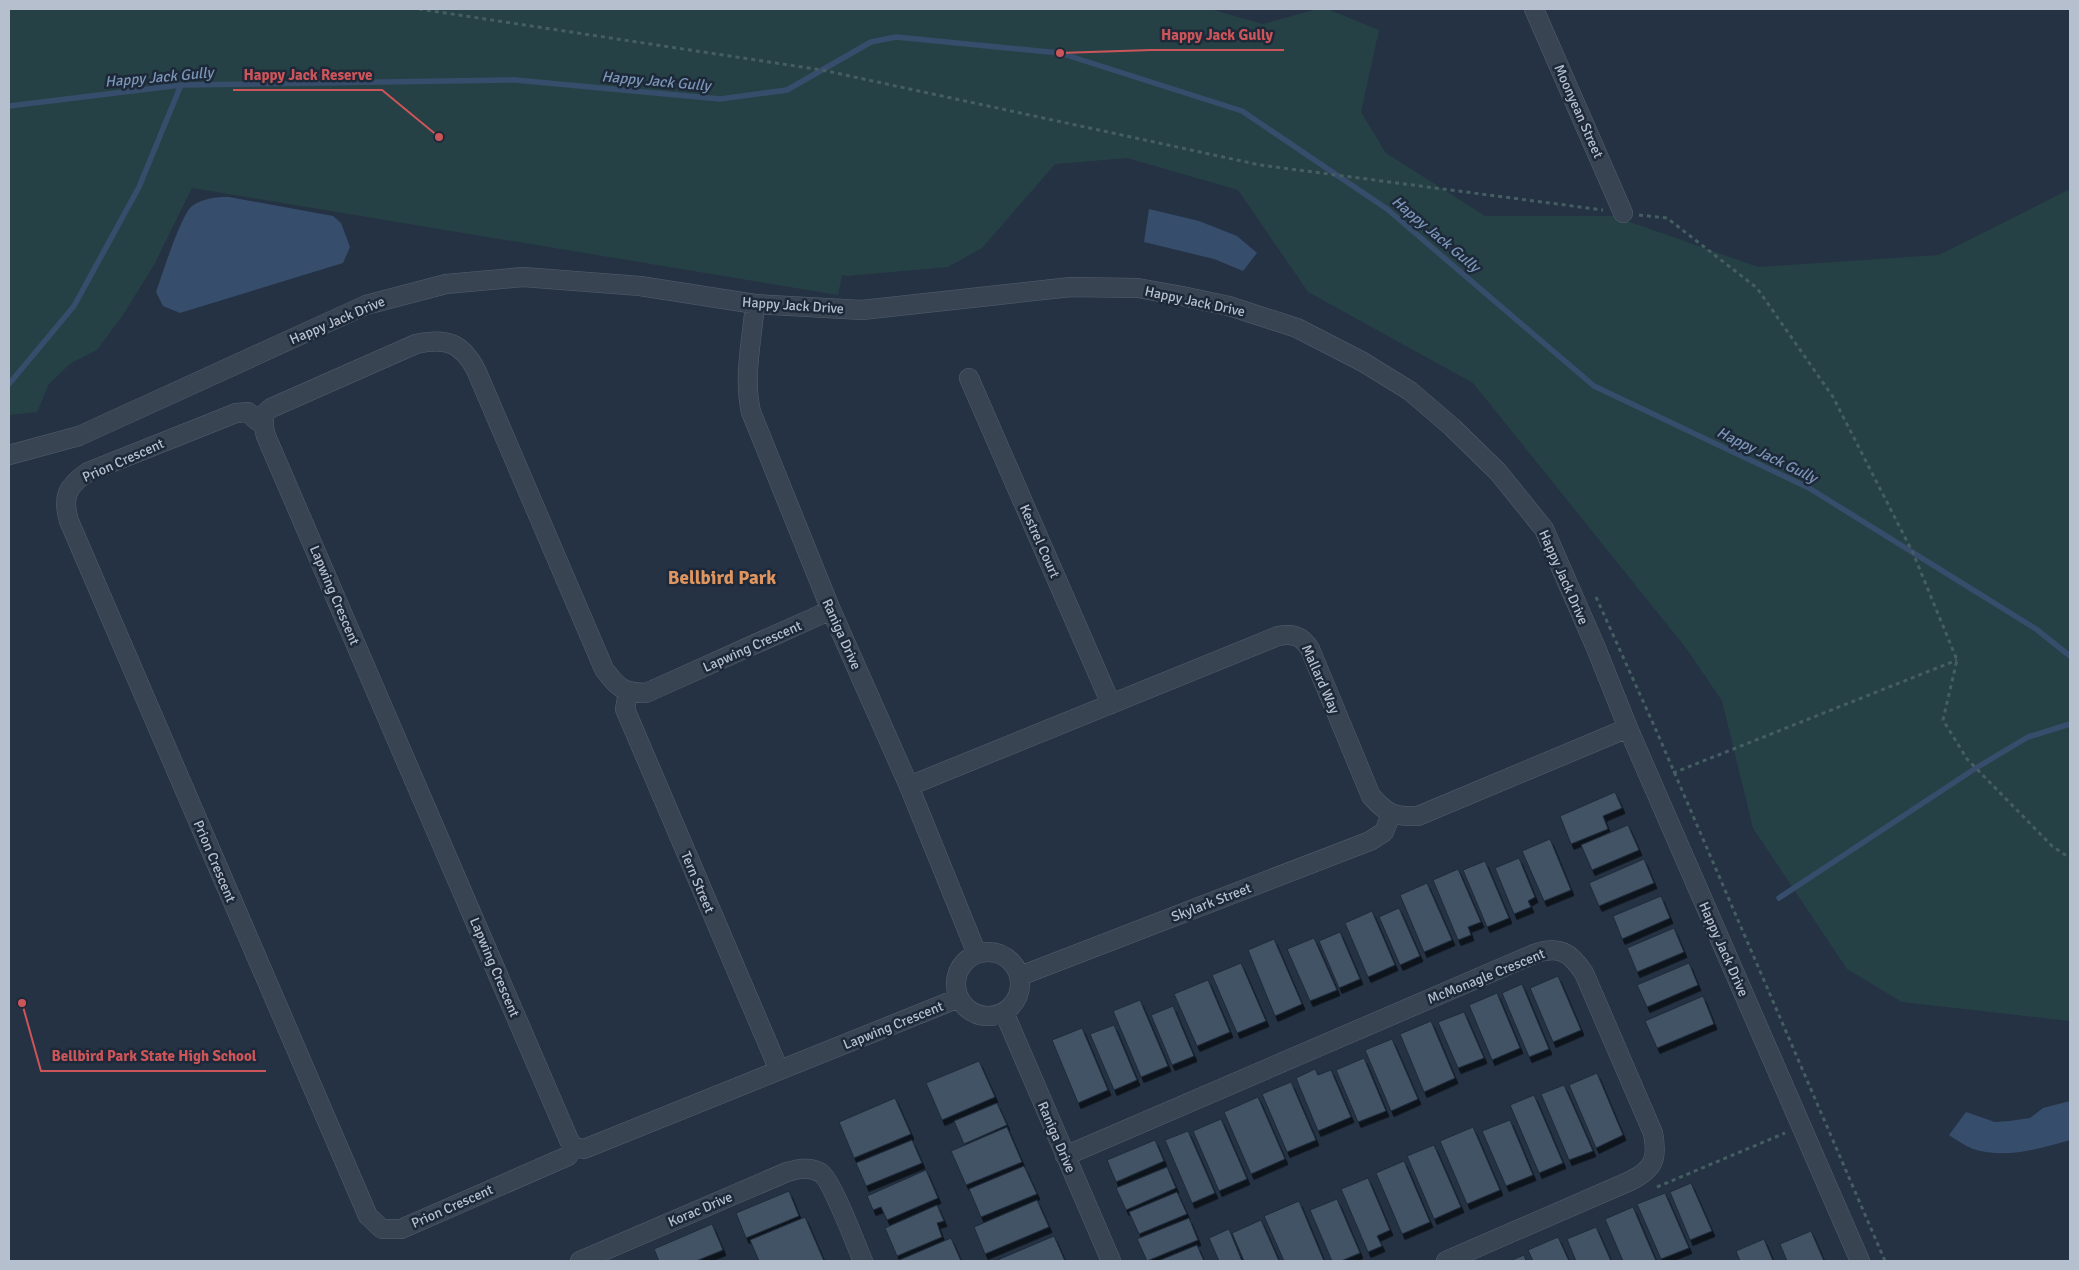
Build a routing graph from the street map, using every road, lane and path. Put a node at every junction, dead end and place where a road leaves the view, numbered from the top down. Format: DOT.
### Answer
graph roads {
  1 [pos="419,9"];
  2 [pos="1534,9"];
  3 [pos="1624,213"];
  4 [pos="755,304"];
  5 [pos="969,378"];
  6 [pos="263,421"];
  7 [pos="9,455"];
  8 [pos="1594,594"];
  9 [pos="831,610"];
  10 [pos="1957,660"];
  11 [pos="628,692"];
  12 [pos="1111,704"];
  13 [pos="1628,728"];
  14 [pos="1674,773"];
  15 [pos="1651,781"];
  16 [pos="909,786"];
  17 [pos="1391,814"];
  18 [pos="2070,858"];
  19 [pos="977,954"];
  20 [pos="1020,976"];
  21 [pos="959,998"];
  22 [pos="1004,1012"];
  23 [pos="779,1070"];
  24 [pos="574,1147"];
  25 [pos="1065,1156"];
  26 [pos="620,1253"];
  27 [pos="580,1261"];
  28 [pos="863,1261"];
  29 [pos="1111,1261"];
  30 [pos="1446,1261"];
  31 [pos="1860,1261"];
  32 [pos="1885,1261"];
  1 -- 3 [label="path"];
  2 -- 3 [label="street, Moonyean Street"];
  3 -- 10 [label="path"];
  4 -- 7 [label="street, Happy Jack Drive"];
  4 -- 9 [label="street, Raniga Drive"];
  4 -- 13 [label="street, Happy Jack Drive"];
  5 -- 12 [label="street, Kestrel Court"];
  6 -- 11 [label="street"];
  6 -- 24 [label="street, Lapwing Crescent"];
  6 -- 24 [label="street, Prion Crescent"];
  8 -- 14 [label="path"];
  9 -- 11 [label="street, Lapwing Crescent"];
  9 -- 16 [label="street, Raniga Drive"];
  10 -- 14 [label="path"];
  10 -- 18 [label="path"];
  11 -- 23 [label="street, Tern Street"];
  12 -- 16 [label="street, Mallard Way"];
  12 -- 17 [label="street, Mallard Way"];
  13 -- 15 [label="street, Happy Jack Drive"];
  13 -- 17 [label="street"];
  14 -- 15 [label="path"];
  14 -- 32 [label="path"];
  15 -- 31 [label="street, Happy Jack Drive"];
  16 -- 19 [label="street, Raniga Drive"];
  17 -- 20 [label="street, Skylark Street"];
  19 -- 20 [label="street"];
  19 -- 21 [label="street"];
  20 -- 22 [label="street"];
  21 -- 22 [label="street"];
  21 -- 23 [label="street, Lapwing Crescent"];
  22 -- 25 [label="street, Raniga Drive"];
  23 -- 24 [label="street, Lapwing Crescent"];
  25 -- 29 [label="street, Raniga Drive"];
  25 -- 30 [label="street, McMonagle Crescent"];
  26 -- 27 [label="street, Korac Drive"];
  26 -- 28 [label="street, Korac Drive"];
}
